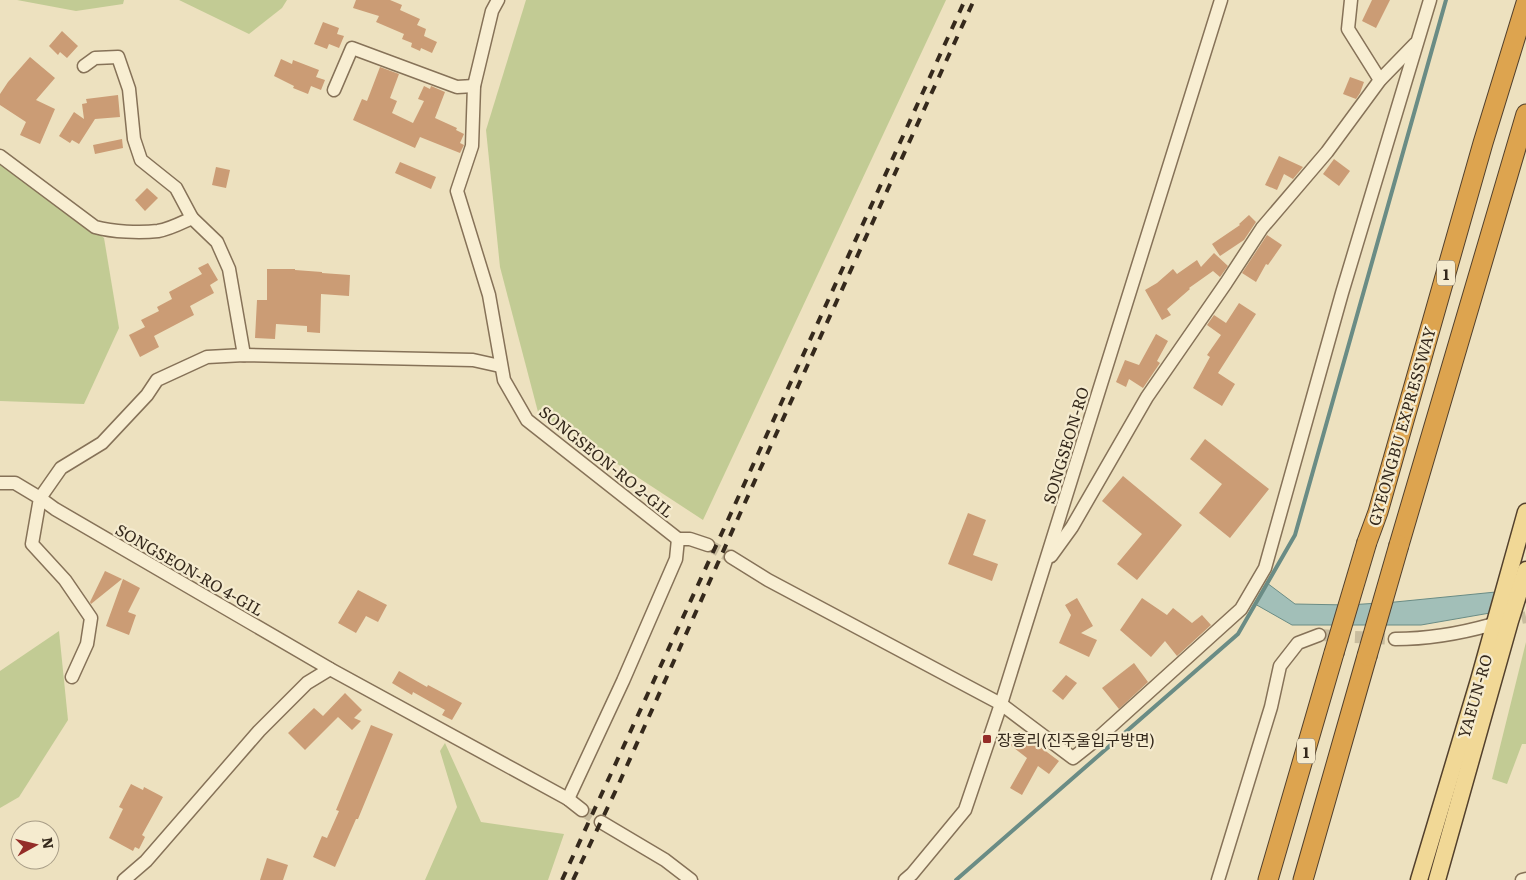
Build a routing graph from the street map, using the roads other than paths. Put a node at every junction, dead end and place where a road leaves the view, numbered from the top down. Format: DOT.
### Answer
graph roads {
  1 [pos="498,0"];
  2 [pos="1221,0"];
  3 [pos="1351,0"];
  4 [pos="1430,0"];
  5 [pos="1526,3"];
  6 [pos="1417,42"];
  7 [pos="84,66"];
  8 [pos="1380,80"];
  9 [pos="474,86"];
  10 [pos="334,90"];
  11 [pos="1526,114"];
  12 [pos="0,156"];
  13 [pos="192,218"];
  14 [pos="244,355"];
  15 [pos="500,366"];
  16 [pos="0,483"];
  17 [pos="40,498"];
  18 [pos="1526,512"];
  19 [pos="678,539"];
  20 [pos="708,545"];
  21 [pos="731,557"];
  22 [pos="1044,565"];
  23 [pos="1526,570"];
  24 [pos="1490,625"];
  25 [pos="1319,635"];
  26 [pos="1395,639"];
  27 [pos="330,669"];
  28 [pos="72,677"];
  29 [pos="1001,704"];
  30 [pos="568,799"];
  31 [pos="582,810"];
  32 [pos="600,822"];
  33 [pos="1526,879"];
  34 [pos="124,880"];
  35 [pos="691,880"];
  36 [pos="904,880"];
  37 [pos="1218,880"];
  38 [pos="1268,880"];
  39 [pos="1303,880"];
  40 [pos="1419,880"];
  41 [pos="1437,880"];
  42 [pos="1522,880"];
  1 -- 9 [label="street, SONGSEON-RO 2-GIL"];
  2 -- 22 [label="street, SONGSEON-RO"];
  3 -- 8 [label="street"];
  4 -- 6 [label="street"];
  5 -- 38 [label="highway, GYEONGBU EXPRESSWAY / 1, bridge"];
  6 -- 8 [label="street"];
  6 -- 29 [label="street"];
  7 -- 13 [label="street"];
  8 -- 22 [label="street"];
  9 -- 10 [label="street"];
  9 -- 15 [label="street, SONGSEON-RO 2-GIL"];
  11 -- 39 [label="highway, GYEONGBU EXPRESSWAY / 1, bridge"];
  12 -- 13 [label="street"];
  13 -- 14 [label="street"];
  14 -- 15 [label="street"];
  14 -- 17 [label="street"];
  15 -- 19 [label="street, SONGSEON-RO 2-GIL"];
  16 -- 17 [label="street, SONGSEON-RO 4-GIL"];
  17 -- 27 [label="street, SONGSEON-RO 4-GIL"];
  17 -- 28 [label="street"];
  18 -- 40 [label="main road, YAEUN-RO"];
  19 -- 20 [label="street, SONGSEON-RO 2-GIL"];
  19 -- 30 [label="street"];
  21 -- 29 [label="street"];
  22 -- 29 [label="street, SONGSEON-RO"];
  23 -- 41 [label="main road, YAEUN-RO"];
  24 -- 26 [label="street"];
  25 -- 37 [label="street"];
  27 -- 30 [label="street, SONGSEON-RO 4-GIL"];
  27 -- 34 [label="street"];
  29 -- 36 [label="street, SONGSEON-RO"];
  30 -- 31 [label="street, SONGSEON-RO 4-GIL"];
  32 -- 35 [label="street"];
  33 -- 42 [label="street"];
}
